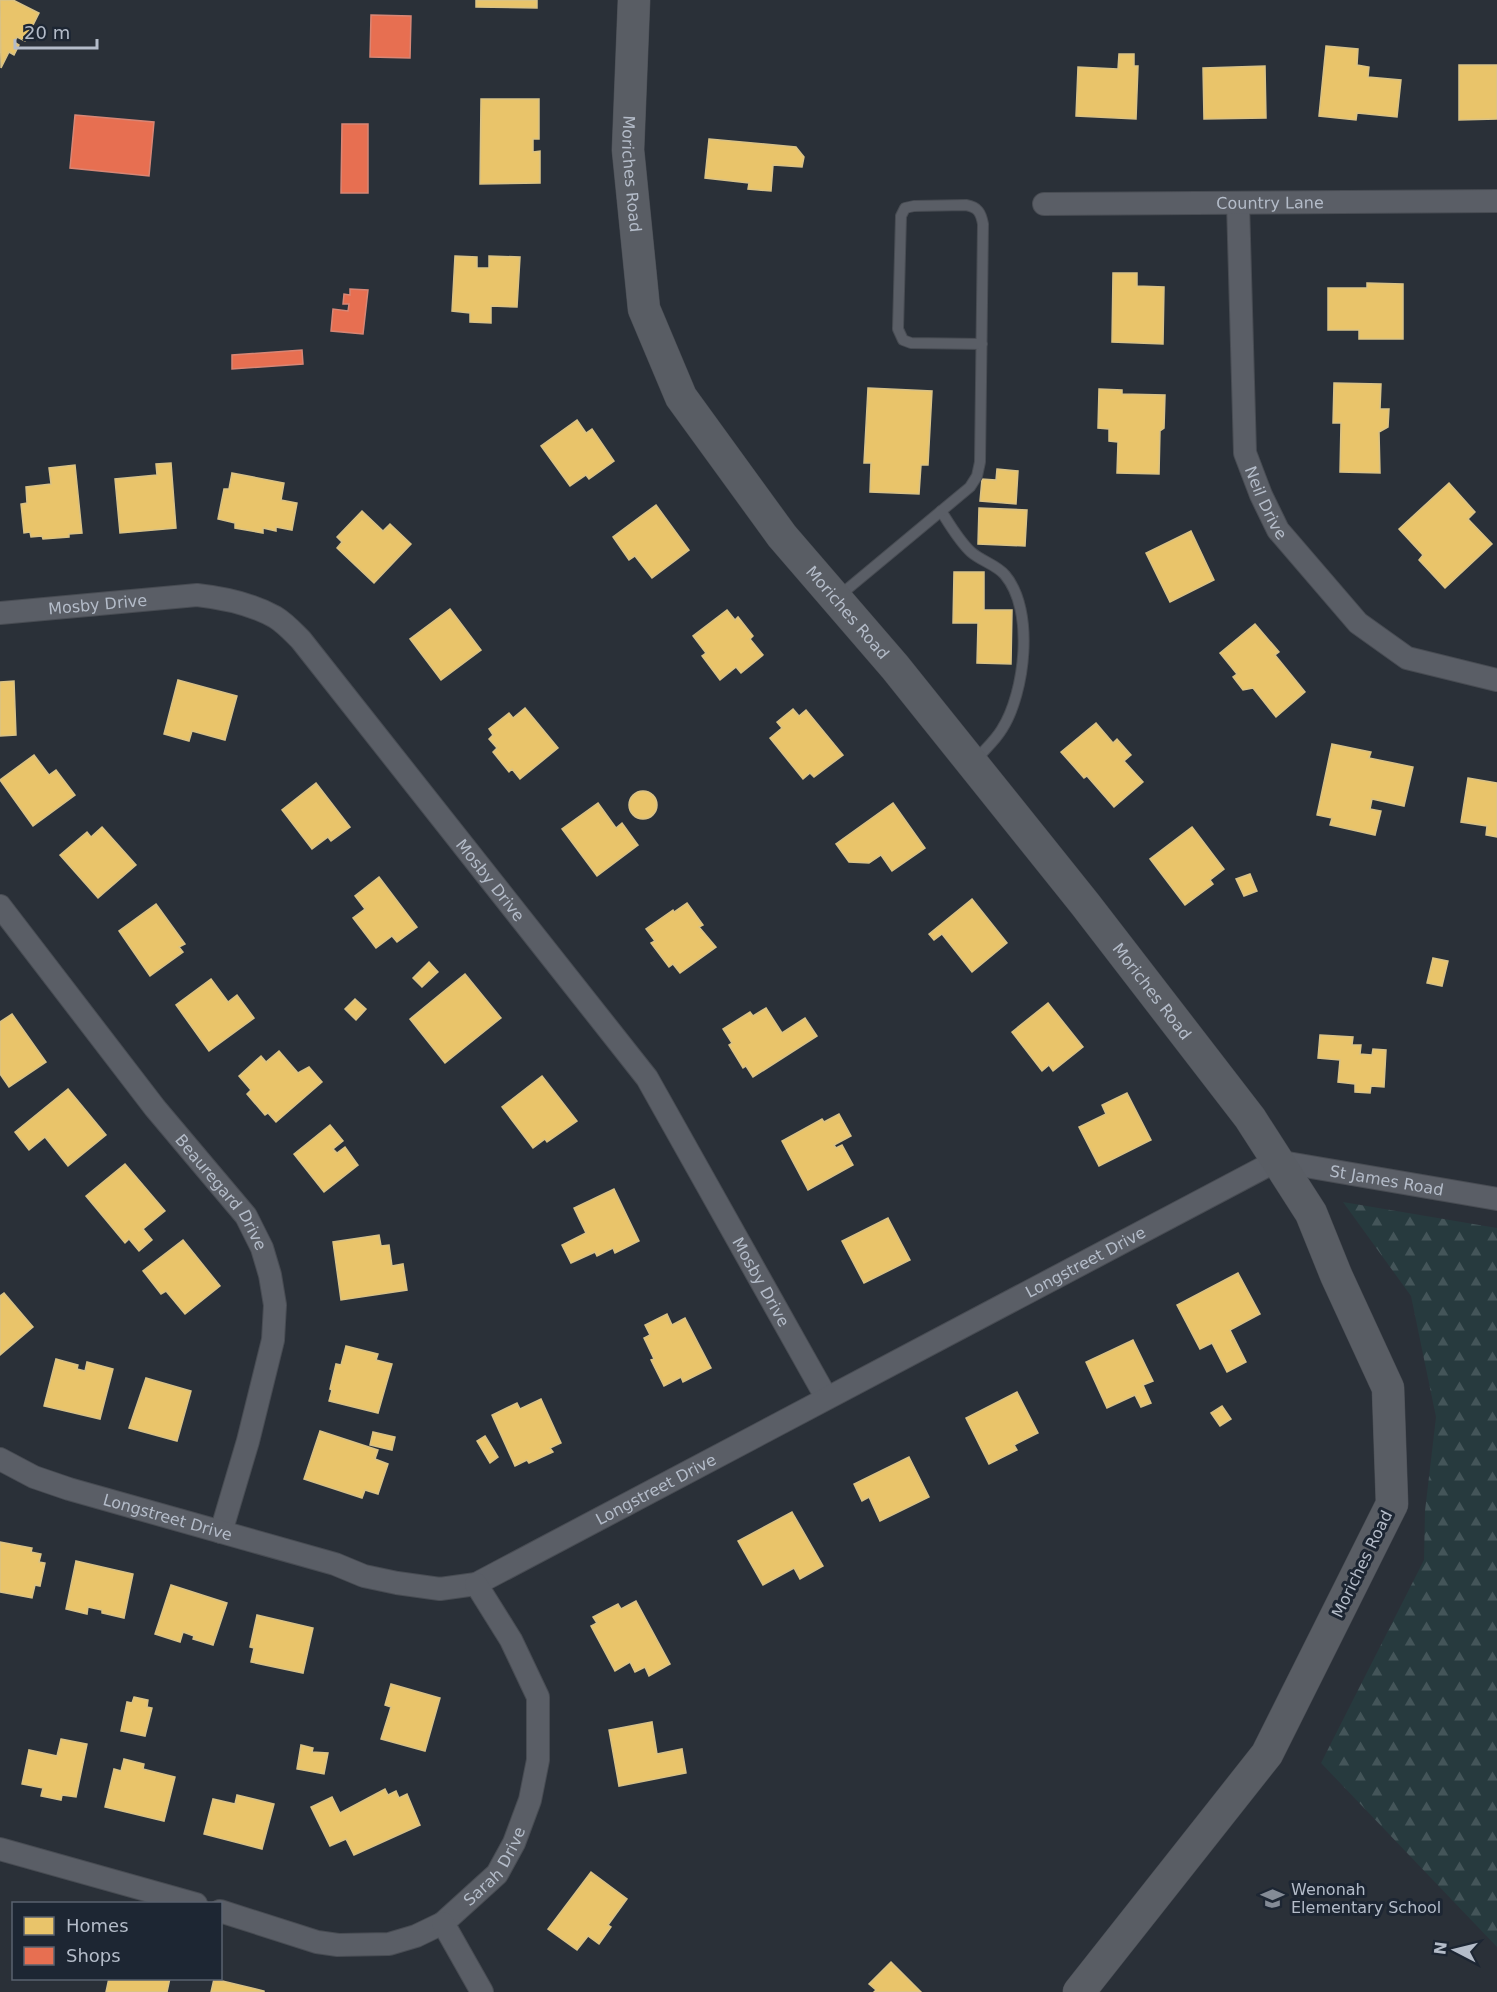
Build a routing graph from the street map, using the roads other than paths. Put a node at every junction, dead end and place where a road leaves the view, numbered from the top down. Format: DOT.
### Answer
graph roads {
  1 [pos="633,0"];
  2 [pos="1497,201"];
  3 [pos="1238,203"];
  4 [pos="1044,204"];
  5 [pos="982,344"];
  6 [pos="941,511"];
  7 [pos="836,598"];
  8 [pos="0,613"];
  9 [pos="1497,680"];
  10 [pos="972,764"];
  11 [pos="0,906"];
  12 [pos="1276,1161"];
  13 [pos="1497,1199"];
  14 [pos="826,1397"];
  15 [pos="0,1460"];
  16 [pos="221,1532"];
  17 [pos="476,1584"];
  18 [pos="0,1849"];
  19 [pos="189,1902"];
  20 [pos="222,1912"];
  21 [pos="443,1923"];
  22 [pos="483,1992"];
  23 [pos="1078,1992"];
  1 -- 7 [label="street, Moriches Road"];
  2 -- 3 [label="street, Country Lane"];
  3 -- 4 [label="street, Country Lane"];
  3 -- 9 [label="street, Neil Drive"];
  5 -- 5 [label="lane"];
  5 -- 6 [label="lane"];
  6 -- 7 [label="lane"];
  6 -- 10 [label="lane"];
  7 -- 10 [label="street, Moriches Road"];
  8 -- 14 [label="street, Mosby Drive"];
  10 -- 12 [label="street, Moriches Road"];
  11 -- 16 [label="street, Beauregard Drive"];
  12 -- 13 [label="street, St James Road"];
  12 -- 14 [label="street, Longstreet Drive"];
  12 -- 23 [label="street, Moriches Road"];
  14 -- 17 [label="street, Longstreet Drive"];
  15 -- 16 [label="street, Longstreet Drive"];
  16 -- 17 [label="street, Longstreet Drive"];
  17 -- 21 [label="street, Sarah Drive"];
  18 -- 19 [label="street"];
  20 -- 21 [label="street, Sarah Drive"];
  21 -- 22 [label="street"];
}
